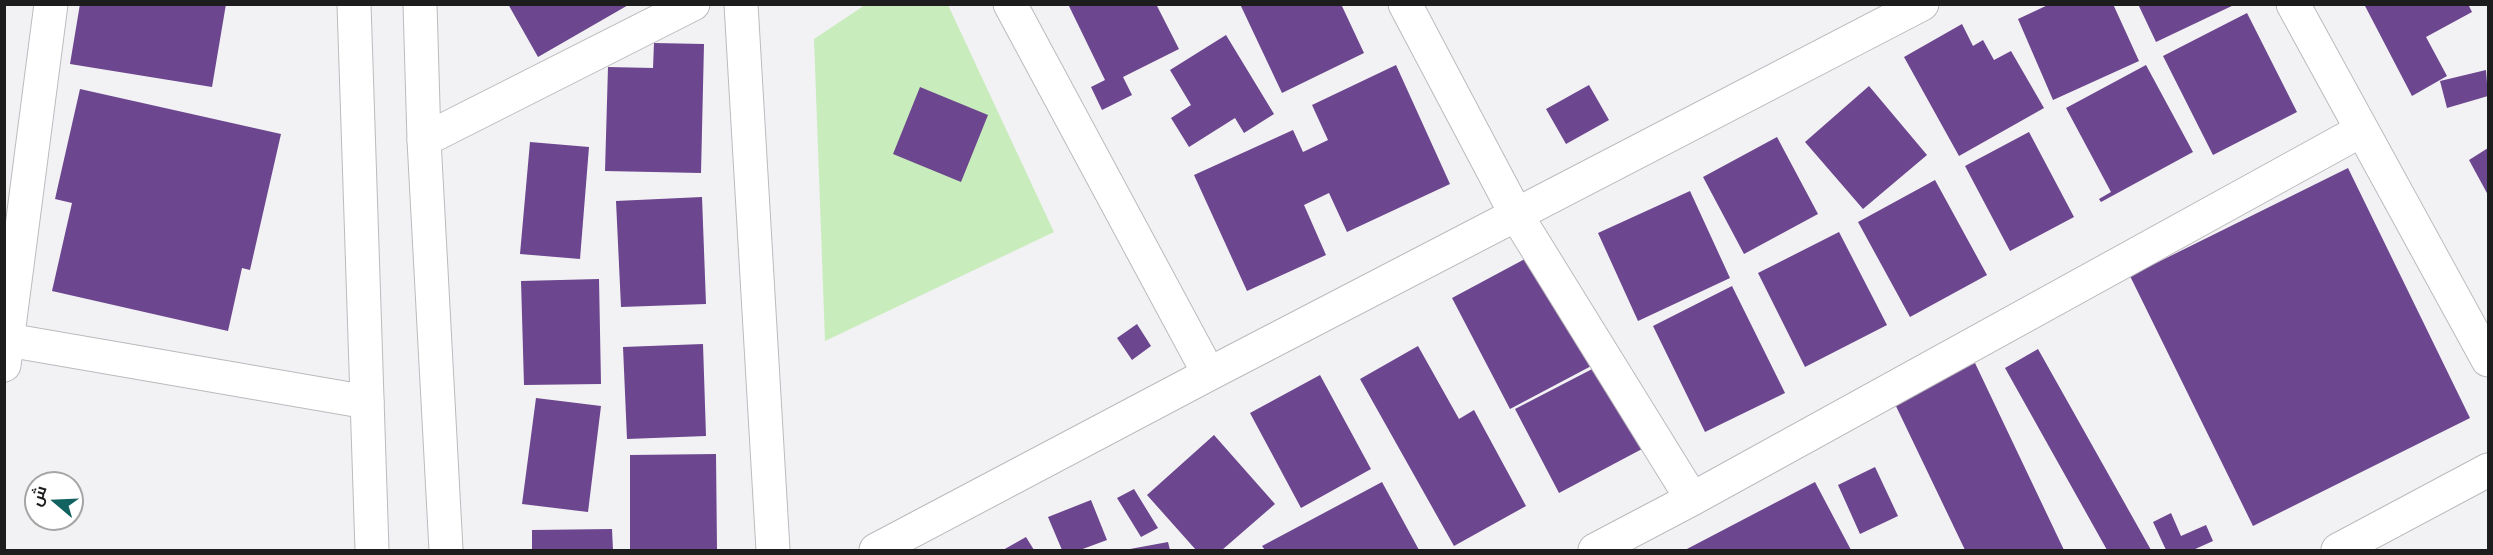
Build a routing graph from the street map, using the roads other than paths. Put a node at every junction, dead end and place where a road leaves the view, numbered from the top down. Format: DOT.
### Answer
graph roads {
  1 [pos="51,4"];
  2 [pos="354,4"];
  3 [pos="420,4"];
  4 [pos="693,4"];
  5 [pos="741,4"];
  6 [pos="1010,4"];
  7 [pos="1406,4"];
  8 [pos="1922,4"];
  9 [pos="2293,4"];
  10 [pos="2362,130"];
  11 [pos="424,140"];
  12 [pos="1517,216"];
  13 [pos="6,353"];
  14 [pos="2488,360"];
  15 [pos="1209,374"];
  16 [pos="367,402"];
  17 [pos="2488,470"];
  18 [pos="1692,499"];
  19 [pos="372,550"];
  20 [pos="446,550"];
  21 [pos="773,550"];
  22 [pos="876,550"];
  23 [pos="1595,550"];
  24 [pos="2338,550"];
  1 -- 13 [label="street"];
  2 -- 16 [label="street"];
  3 -- 11 [label="street"];
  4 -- 11 [label="street"];
  5 -- 21 [label="street"];
  6 -- 15 [label="street"];
  7 -- 12 [label="street"];
  8 -- 12 [label="street"];
  9 -- 10 [label="street"];
  10 -- 14 [label="street"];
  10 -- 18 [label="street"];
  11 -- 20 [label="street"];
  12 -- 15 [label="street"];
  12 -- 18 [label="street"];
  13 -- 16 [label="street"];
  15 -- 22 [label="street"];
  16 -- 19 [label="street"];
  17 -- 24 [label="street"];
  18 -- 23 [label="street"];
}
